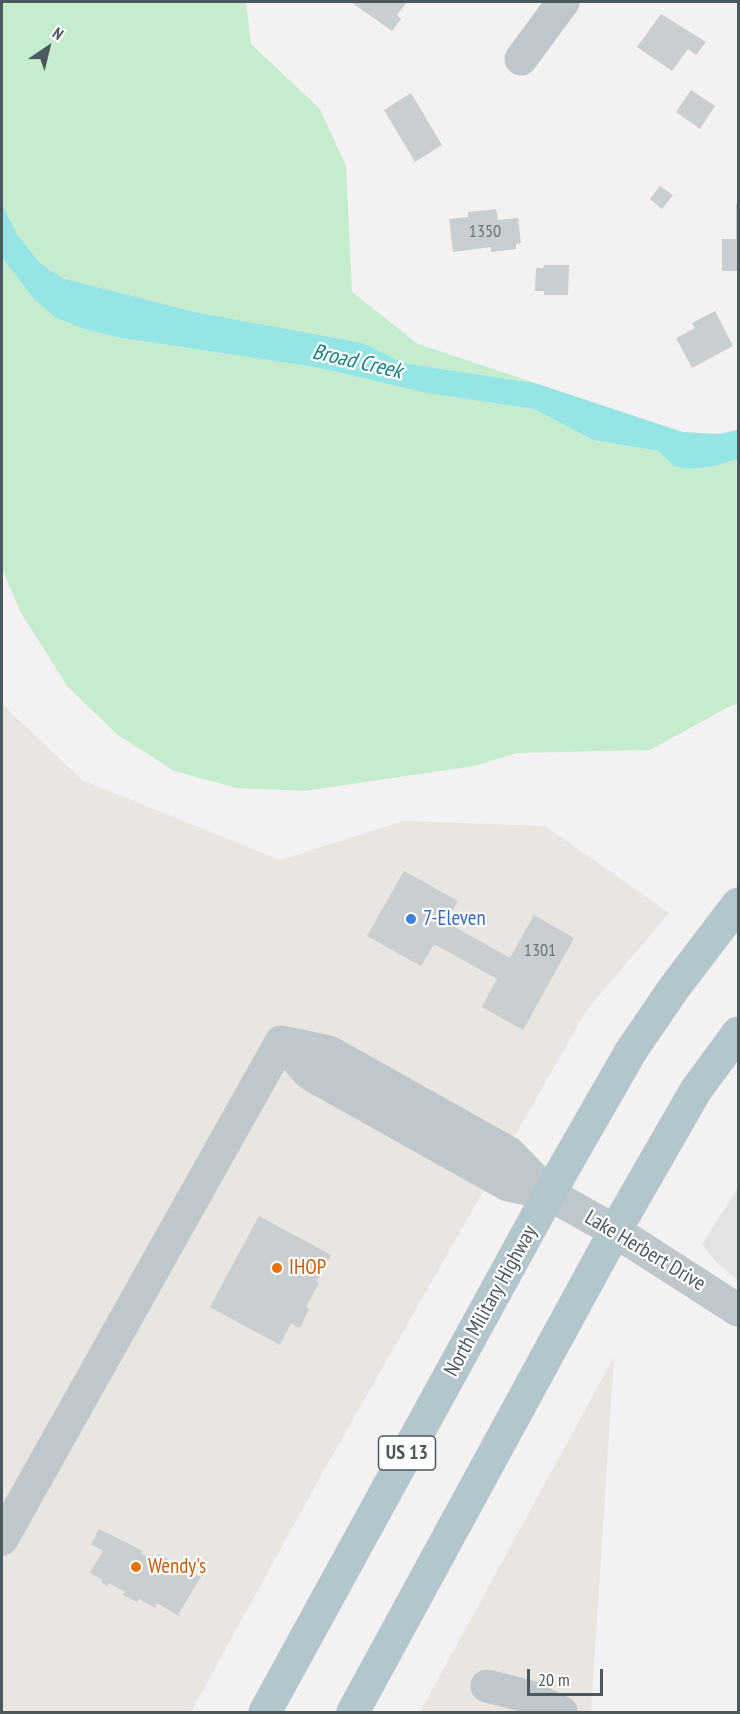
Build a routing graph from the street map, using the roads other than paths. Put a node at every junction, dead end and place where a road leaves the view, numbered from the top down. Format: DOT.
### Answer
graph roads {
  1 [pos="563,2"];
  2 [pos="522,59"];
  3 [pos="738,904"];
  4 [pos="738,1033"];
  5 [pos="549,1194"];
  6 [pos="615,1231"];
  7 [pos="738,1310"];
  8 [pos="2,1539"];
  9 [pos="487,1686"];
  10 [pos="266,1713"];
  11 [pos="353,1713"];
  12 [pos="561,1713"];
  1 -- 2 [label="street"];
  3 -- 5 [label="main road, North Military Highway / US 13"];
  4 -- 6 [label="main road"];
  5 -- 6 [label="street, Lake Herbert Drive"];
  5 -- 8 [label="street, Lake Herbert Drive"];
  5 -- 10 [label="main road, North Military Highway / US 13"];
  6 -- 7 [label="street, Lake Herbert Drive"];
  6 -- 11 [label="main road"];
  9 -- 12 [label="street"];
}
